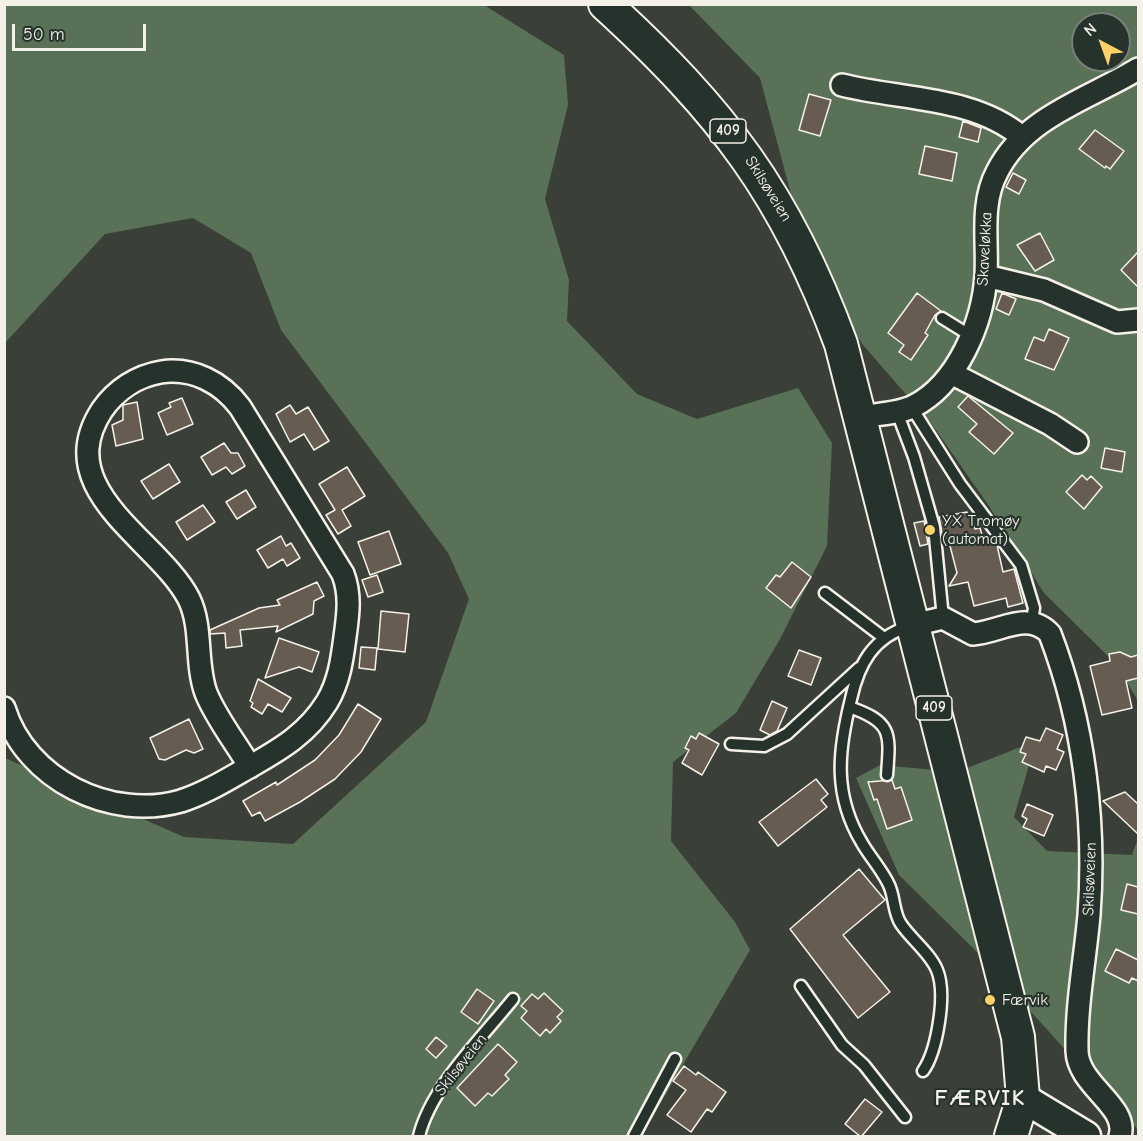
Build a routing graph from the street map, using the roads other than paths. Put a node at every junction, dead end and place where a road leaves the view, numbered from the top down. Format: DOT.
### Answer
graph roads {
  1 [pos="605,4"];
  2 [pos="1138,69"];
  3 [pos="843,84"];
  4 [pos="1022,137"];
  5 [pos="986,276"];
  6 [pos="942,318"];
  7 [pos="1138,320"];
  8 [pos="971,336"];
  9 [pos="951,373"];
  10 [pos="904,410"];
  11 [pos="860,417"];
  12 [pos="1077,442"];
  13 [pos="825,593"];
  14 [pos="943,618"];
  15 [pos="1032,621"];
  16 [pos="913,625"];
  17 [pos="884,638"];
  18 [pos="859,668"];
  19 [pos="849,707"];
  20 [pos="4,708"];
  21 [pos="730,744"];
  22 [pos="249,767"];
  23 [pos="887,775"];
  24 [pos="801,986"];
  25 [pos="513,999"];
  26 [pos="675,1059"];
  27 [pos="923,1071"];
  28 [pos="1030,1103"];
  29 [pos="905,1117"];
  30 [pos="419,1137"];
  31 [pos="634,1137"];
  32 [pos="1011,1137"];
  33 [pos="1086,1137"];
  34 [pos="1120,1137"];
  1 -- 11 [label="main road, Skilsøveien / 409"];
  2 -- 4 [label="street, Skaveløkka"];
  3 -- 4 [label="street"];
  4 -- 5 [label="street, Skaveløkka"];
  5 -- 7 [label="street"];
  5 -- 8 [label="street, Skaveløkka"];
  6 -- 8 [label="lane"];
  8 -- 9 [label="street, Skaveløkka"];
  9 -- 10 [label="street, Skaveløkka"];
  9 -- 12 [label="street"];
  10 -- 11 [label="street"];
  10 -- 14 [label="lane"];
  10 -- 15 [label="lane"];
  11 -- 16 [label="main road, Skilsøveien / 409"];
  13 -- 17 [label="lane"];
  14 -- 15 [label="street"];
  14 -- 16 [label="street"];
  15 -- 34 [label="street, Skilsøveien"];
  16 -- 17 [label="lane"];
  16 -- 28 [label="main road, Skilsøveien / 409"];
  17 -- 18 [label="lane"];
  18 -- 19 [label="lane"];
  18 -- 21 [label="lane"];
  19 -- 23 [label="lane"];
  19 -- 27 [label="lane"];
  20 -- 22 [label="street"];
  22 -- 22 [label="street"];
  24 -- 29 [label="lane"];
  25 -- 30 [label="lane, Skilsøveien"];
  26 -- 31 [label="lane"];
  28 -- 32 [label="main road, Skilsøveien / 409"];
  28 -- 33 [label="main road"];
}
